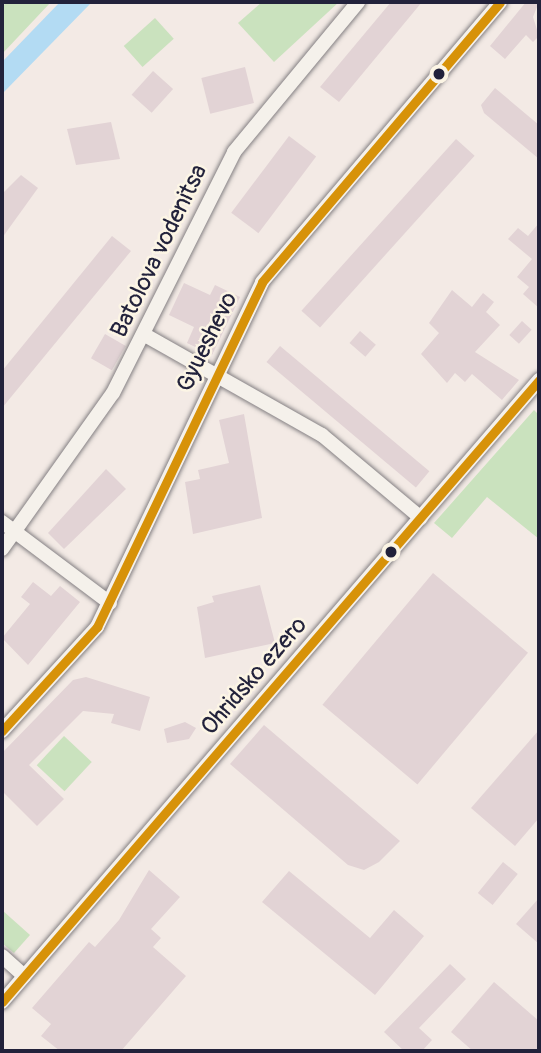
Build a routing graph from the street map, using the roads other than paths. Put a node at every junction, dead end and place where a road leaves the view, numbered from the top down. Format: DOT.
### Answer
graph roads {
  1 [pos="358,2"];
  2 [pos="500,2"];
  3 [pos="145,335"];
  4 [pos="214,377"];
  5 [pos="539,380"];
  6 [pos="421,518"];
  7 [pos="2,522"];
  8 [pos="18,532"];
  9 [pos="2,549"];
  10 [pos="110,603"];
  11 [pos="2,731"];
  12 [pos="2,956"];
  13 [pos="24,976"];
  14 [pos="2,1002"];
  1 -- 3 [label="street, Batolova vodenitsa"];
  2 -- 4 [label="street, Gyueshevo"];
  3 -- 4 [label="street"];
  3 -- 8 [label="street, Batolova vodenitsa"];
  4 -- 6 [label="street"];
  4 -- 10 [label="street, Gyueshevo"];
  5 -- 6 [label="street, Ohridsko ezero"];
  6 -- 13 [label="street, Ohridsko ezero"];
  7 -- 8 [label="street"];
  8 -- 9 [label="street, Batolova vodenitsa"];
  8 -- 10 [label="street"];
  10 -- 11 [label="street, Gyueshevo"];
  12 -- 13 [label="street"];
  13 -- 14 [label="street, Ohridsko ezero"];
}
